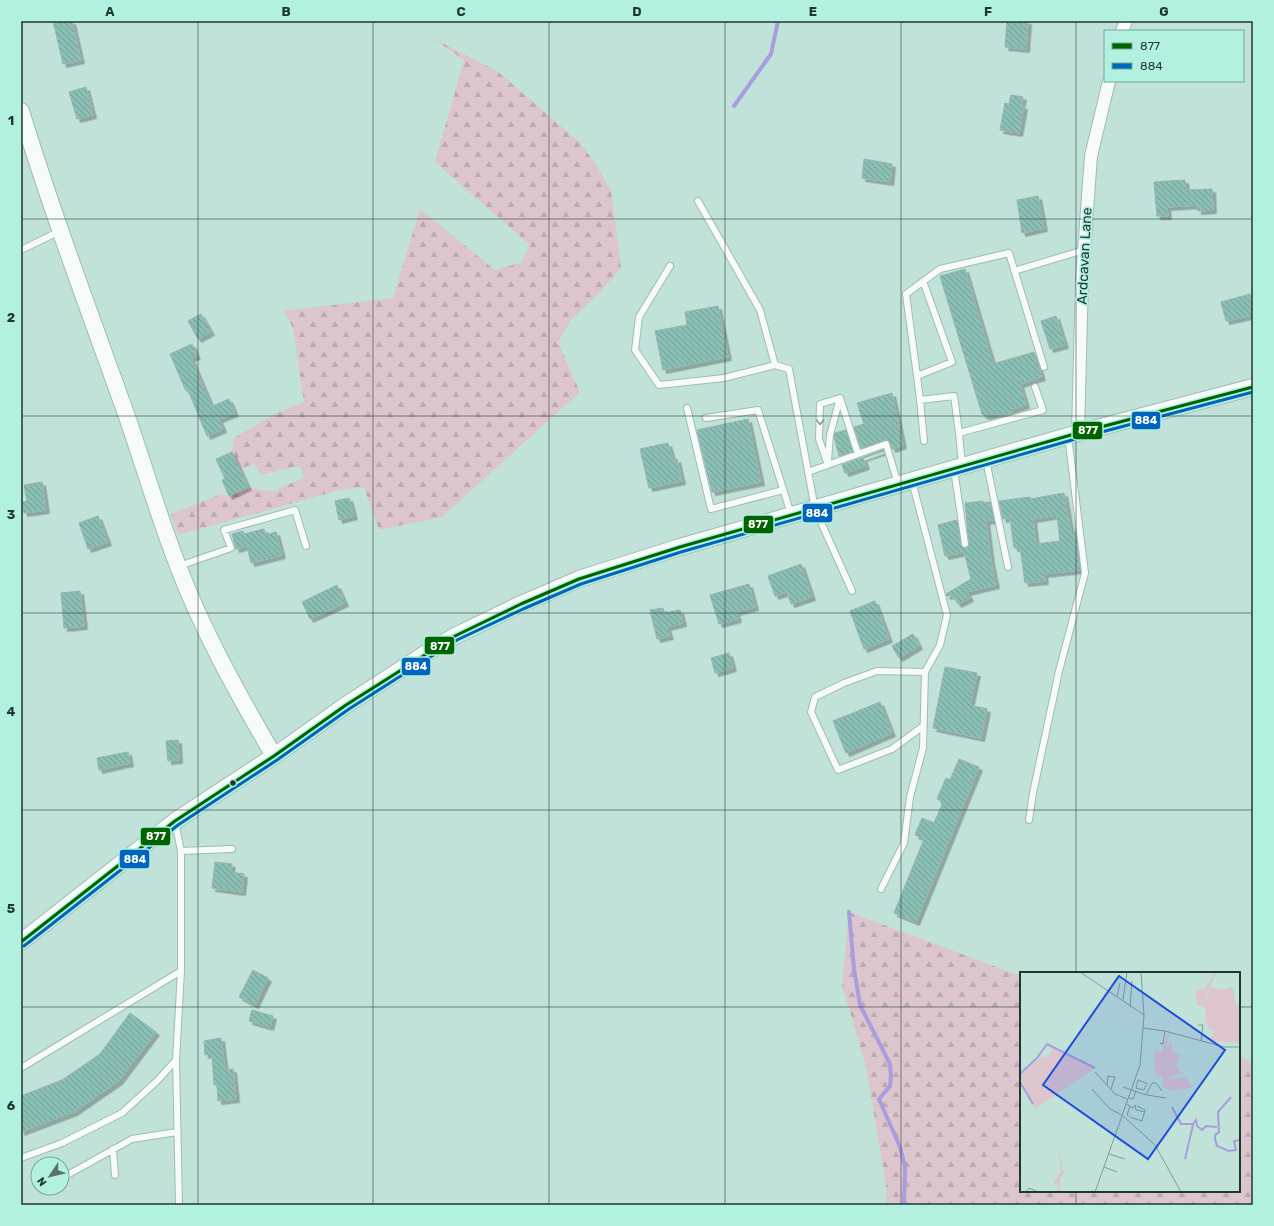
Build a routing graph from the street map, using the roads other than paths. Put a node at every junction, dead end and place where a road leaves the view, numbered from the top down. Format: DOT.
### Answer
graph roads {
  1 [pos="1110,82"];
  2 [pos="21,111"];
  3 [pos="698,201"];
  4 [pos="60,232"];
  5 [pos="21,250"];
  6 [pos="1084,250"];
  7 [pos="670,266"];
  8 [pos="1014,271"];
  9 [pos="923,281"];
  10 [pos="775,365"];
  11 [pos="1044,367"];
  12 [pos="917,376"];
  13 [pos="1036,387"];
  14 [pos="1253,387"];
  15 [pos="840,398"];
  16 [pos="920,400"];
  17 [pos="687,408"];
  18 [pos="706,418"];
  19 [pos="959,433"];
  20 [pos="1073,435"];
  21 [pos="924,441"];
  22 [pos="858,454"];
  23 [pos="986,460"];
  24 [pos="828,465"];
  25 [pos="958,468"];
  26 [pos="808,472"];
  27 [pos="905,483"];
  28 [pos="783,490"];
  29 [pos="815,509"];
  30 [pos="791,516"];
  31 [pos="965,544"];
  32 [pos="306,546"];
  33 [pos="178,567"];
  34 [pos="1008,567"];
  35 [pos="852,591"];
  36 [pos="925,672"];
  37 [pos="922,727"];
  38 [pos="274,756"];
  39 [pos="1029,820"];
  40 [pos="175,821"];
  41 [pos="232,849"];
  42 [pos="181,852"];
  43 [pos="881,889"];
  44 [pos="21,942"];
  45 [pos="181,971"];
  46 [pos="176,1060"];
  47 [pos="21,1068"];
  48 [pos="177,1132"];
  49 [pos="113,1149"];
  50 [pos="21,1158"];
  51 [pos="70,1173"];
  52 [pos="115,1175"];
  53 [pos="179,1205"];
  1 -- 6 [label="street, Ardcavan Lane"];
  2 -- 4 [label="main road"];
  3 -- 10 [label="lane"];
  4 -- 5 [label="lane"];
  4 -- 33 [label="main road"];
  6 -- 8 [label="lane"];
  6 -- 20 [label="street, Ardcavan Lane"];
  7 -- 10 [label="lane"];
  8 -- 9 [label="lane"];
  8 -- 11 [label="lane"];
  9 -- 12 [label="lane"];
  9 -- 12 [label="lane"];
  10 -- 26 [label="lane"];
  12 -- 16 [label="lane"];
  13 -- 19 [label="lane"];
  14 -- 20 [label="main road"];
  15 -- 22 [label="lane"];
  15 -- 24 [label="lane"];
  15 -- 24 [label="lane, one-way"];
  16 -- 19 [label="lane"];
  16 -- 21 [label="lane"];
  17 -- 28 [label="lane"];
  18 -- 28 [label="lane"];
  19 -- 25 [label="lane"];
  20 -- 23 [label="main road"];
  20 -- 39 [label="lane"];
  22 -- 24 [label="lane"];
  22 -- 27 [label="lane"];
  23 -- 25 [label="main road"];
  23 -- 34 [label="lane"];
  24 -- 26 [label="lane"];
  25 -- 27 [label="main road"];
  25 -- 31 [label="lane"];
  26 -- 29 [label="lane"];
  27 -- 29 [label="main road"];
  27 -- 36 [label="lane"];
  28 -- 30 [label="lane"];
  29 -- 30 [label="main road"];
  29 -- 35 [label="lane"];
  30 -- 38 [label="main road"];
  32 -- 33 [label="lane"];
  33 -- 38 [label="main road"];
  36 -- 37 [label="lane"];
  36 -- 37 [label="lane"];
  37 -- 43 [label="lane"];
  38 -- 40 [label="main road"];
  40 -- 42 [label="lane"];
  40 -- 44 [label="main road"];
  41 -- 42 [label="lane"];
  42 -- 45 [label="lane"];
  45 -- 46 [label="lane"];
  45 -- 47 [label="lane"];
  46 -- 48 [label="lane"];
  46 -- 50 [label="lane"];
  48 -- 49 [label="lane"];
  48 -- 53 [label="lane"];
  49 -- 51 [label="lane"];
  49 -- 52 [label="lane"];
}
